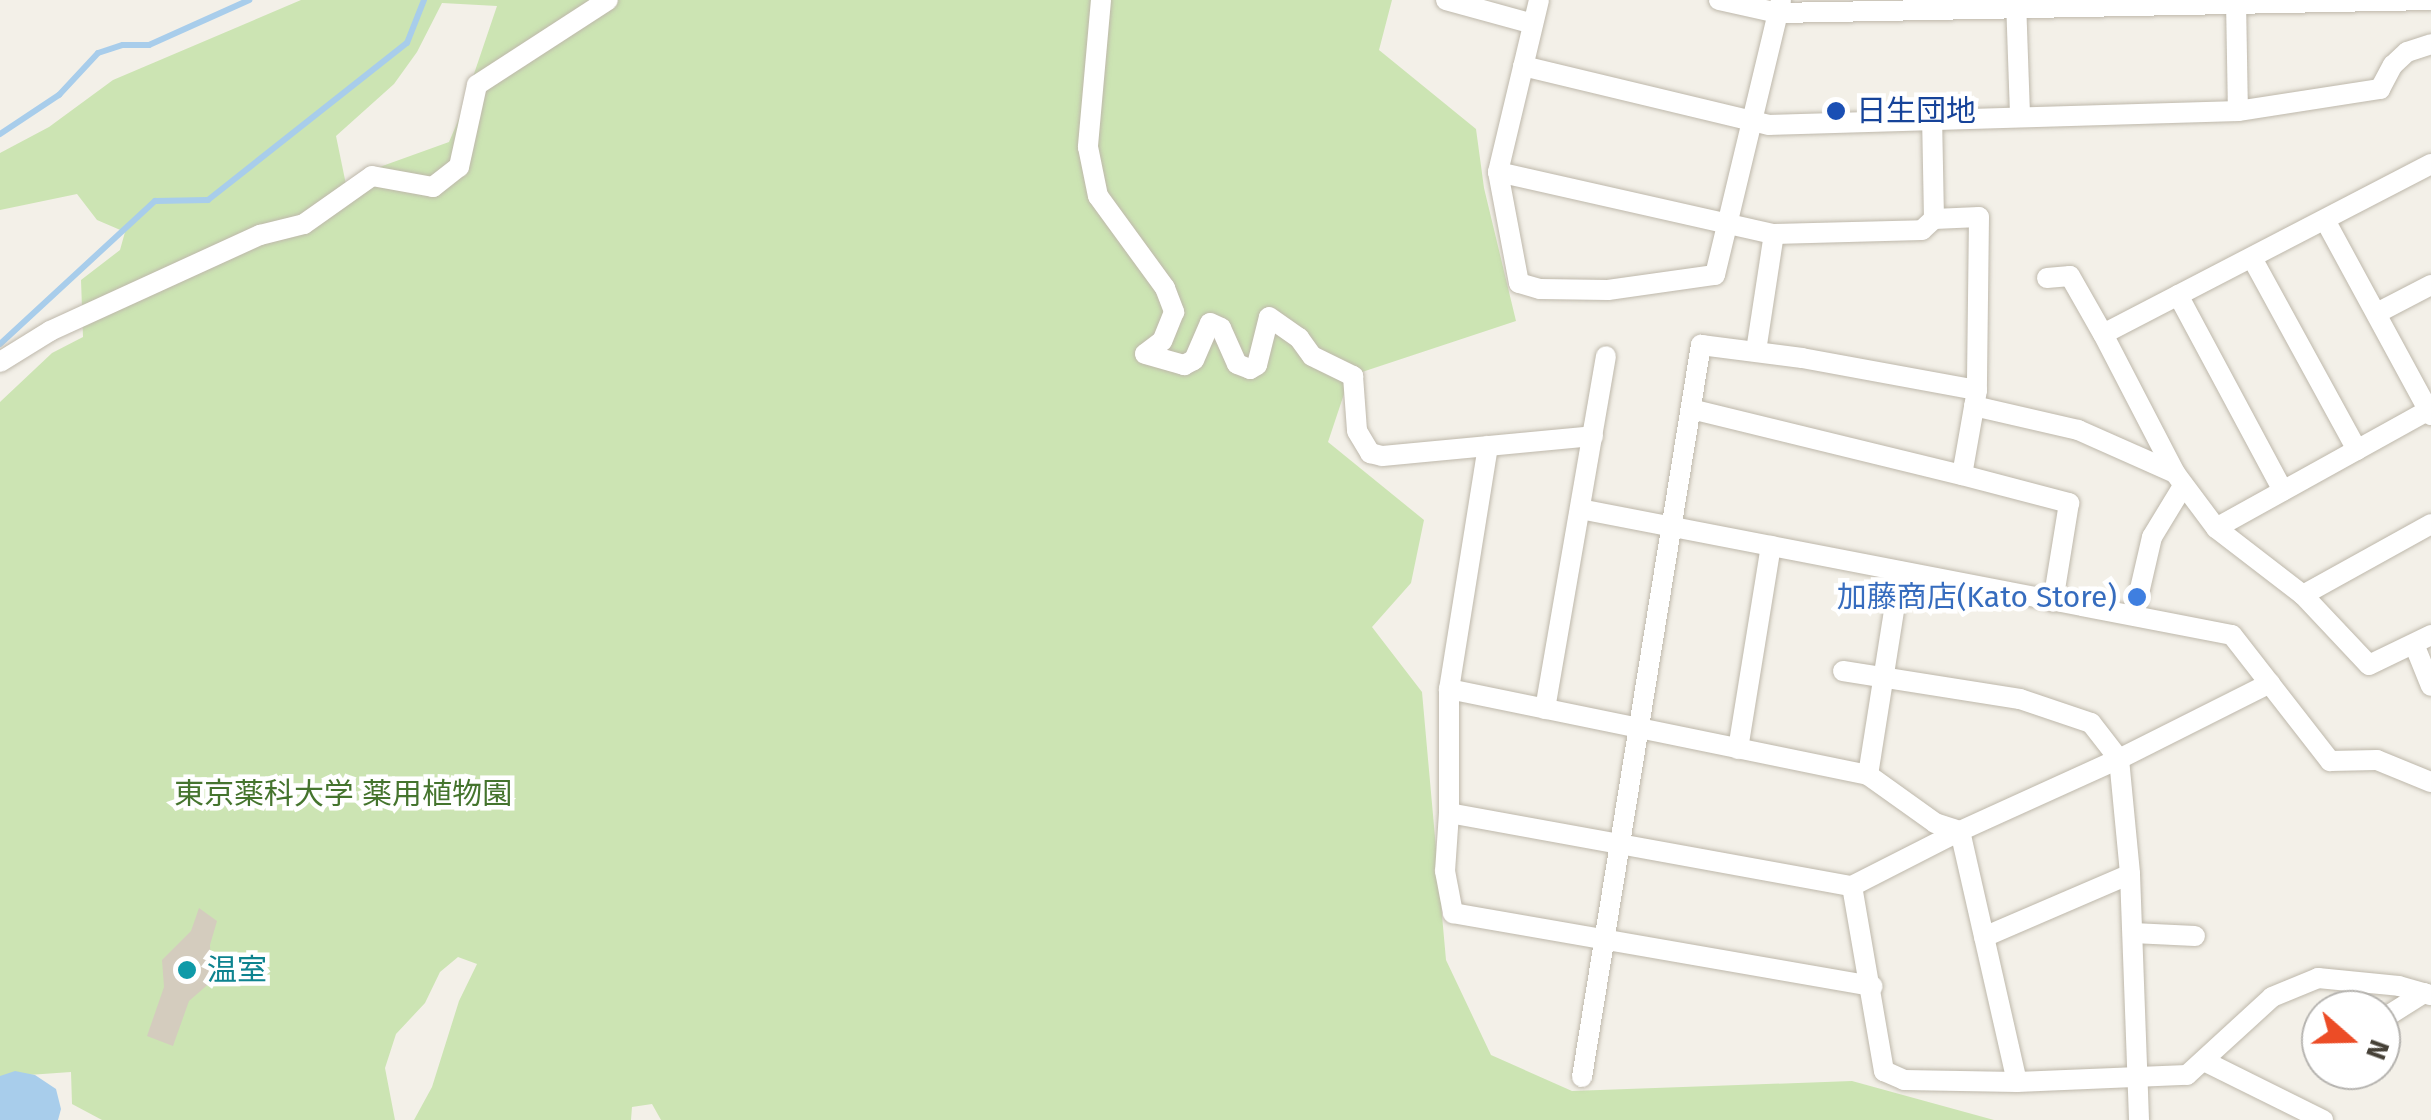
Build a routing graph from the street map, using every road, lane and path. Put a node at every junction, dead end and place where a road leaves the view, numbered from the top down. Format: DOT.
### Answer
graph roads {
  1 [pos="608,0"];
  2 [pos="1100,0"];
  3 [pos="1446,0"];
  4 [pos="1539,0"];
  5 [pos="1719,0"];
  6 [pos="2419,0"];
  7 [pos="2431,0"];
  8 [pos="2236,2"];
  9 [pos="2016,5"];
  10 [pos="1780,7"];
  11 [pos="1534,24"];
  12 [pos="2431,44"];
  13 [pos="1523,66"];
  14 [pos="2238,111"];
  15 [pos="2020,116"];
  16 [pos="1932,119"];
  17 [pos="1753,121"];
  18 [pos="2431,164"];
  19 [pos="1498,172"];
  20 [pos="1934,219"];
  21 [pos="2325,220"];
  22 [pos="1727,224"];
  23 [pos="1774,234"];
  24 [pos="2252,258"];
  25 [pos="2047,278"];
  26 [pos="2431,285"];
  27 [pos="2178,296"];
  28 [pos="2377,313"];
  29 [pos="2103,334"];
  30 [pos="1756,351"];
  31 [pos="1606,356"];
  32 [pos="0,362"];
  33 [pos="1975,398"];
  34 [pos="1691,409"];
  35 [pos="2430,411"];
  36 [pos="1592,436"];
  37 [pos="1488,446"];
  38 [pos="2357,450"];
  39 [pos="1962,475"];
  40 [pos="2179,479"];
  41 [pos="2283,490"];
  42 [pos="1580,509"];
  43 [pos="2431,524"];
  44 [pos="1672,527"];
  45 [pos="2216,528"];
  46 [pos="1770,546"];
  47 [pos="1900,572"];
  48 [pos="2302,595"];
  49 [pos="2053,602"];
  50 [pos="2134,616"];
  51 [pos="2423,639"];
  52 [pos="1844,672"];
  53 [pos="1883,678"];
  54 [pos="2270,683"];
  55 [pos="2431,686"];
  56 [pos="1449,689"];
  57 [pos="1546,709"];
  58 [pos="1639,728"];
  59 [pos="1738,749"];
  60 [pos="2120,760"];
  61 [pos="1868,775"];
  62 [pos="2431,782"];
  63 [pos="1449,814"];
  64 [pos="1960,831"];
  65 [pos="1620,846"];
  66 [pos="2130,874"];
  67 [pos="1852,886"];
  68 [pos="2133,934"];
  69 [pos="2195,936"];
  70 [pos="1984,937"];
  71 [pos="1604,938"];
  72 [pos="1873,986"];
  73 [pos="2428,994"];
  74 [pos="2401,1009"];
  75 [pos="2204,1061"];
  76 [pos="1582,1077"];
  77 [pos="2139,1080"];
  78 [pos="2017,1082"];
  79 [pos="2139,1120"];
  80 [pos="2323,1120"];
  1 -- 32 [label="street"];
  2 -- 37 [label="street"];
  3 -- 11 [label="street"];
  4 -- 11 [label="street"];
  5 -- 10 [label="street"];
  6 -- 7 [label="street"];
  6 -- 8 [label="street"];
  8 -- 9 [label="street"];
  8 -- 14 [label="street"];
  9 -- 10 [label="street"];
  9 -- 15 [label="street"];
  10 -- 17 [label="street"];
  11 -- 13 [label="street"];
  12 -- 14 [label="street"];
  13 -- 17 [label="street"];
  13 -- 19 [label="street"];
  14 -- 15 [label="street"];
  15 -- 16 [label="street"];
  16 -- 17 [label="street"];
  16 -- 20 [label="street"];
  17 -- 22 [label="street"];
  18 -- 21 [label="street"];
  19 -- 22 [label="street"];
  19 -- 22 [label="street"];
  20 -- 23 [label="street"];
  20 -- 33 [label="street"];
  21 -- 24 [label="street"];
  21 -- 28 [label="street"];
  22 -- 23 [label="street"];
  23 -- 30 [label="street"];
  24 -- 27 [label="street"];
  24 -- 38 [label="street"];
  25 -- 29 [label="street"];
  26 -- 28 [label="street"];
  27 -- 29 [label="street"];
  27 -- 41 [label="street"];
  28 -- 35 [label="street"];
  29 -- 40 [label="street"];
  30 -- 33 [label="street"];
  30 -- 34 [label="street"];
  31 -- 36 [label="street"];
  33 -- 39 [label="street"];
  33 -- 40 [label="street"];
  34 -- 39 [label="street"];
  34 -- 44 [label="street"];
  35 -- 38 [label="street"];
  36 -- 37 [label="street"];
  36 -- 42 [label="street"];
  37 -- 56 [label="street"];
  38 -- 41 [label="street"];
  39 -- 49 [label="street"];
  40 -- 45 [label="street"];
  40 -- 50 [label="street"];
  41 -- 45 [label="street"];
  42 -- 44 [label="street"];
  42 -- 57 [label="street"];
  43 -- 48 [label="street"];
  44 -- 46 [label="street"];
  44 -- 58 [label="street"];
  45 -- 48 [label="street"];
  46 -- 47 [label="street"];
  46 -- 59 [label="street"];
  47 -- 49 [label="street"];
  47 -- 53 [label="street"];
  48 -- 51 [label="street"];
  49 -- 50 [label="street"];
  50 -- 54 [label="street"];
  51 -- 55 [label="street"];
  52 -- 53 [label="street"];
  53 -- 60 [label="street"];
  53 -- 61 [label="street"];
  54 -- 60 [label="street"];
  54 -- 62 [label="street"];
  56 -- 57 [label="street"];
  56 -- 63 [label="street"];
  57 -- 58 [label="street"];
  58 -- 59 [label="street"];
  58 -- 65 [label="street"];
  59 -- 61 [label="street"];
  60 -- 64 [label="street"];
  60 -- 66 [label="street"];
  61 -- 64 [label="street"];
  63 -- 65 [label="street"];
  63 -- 71 [label="street"];
  64 -- 67 [label="street"];
  64 -- 70 [label="street"];
  65 -- 67 [label="street"];
  65 -- 71 [label="street"];
  66 -- 68 [label="street"];
  66 -- 70 [label="street"];
  67 -- 72 [label="street"];
  68 -- 69 [label="street"];
  68 -- 77 [label="street"];
  70 -- 78 [label="street"];
  71 -- 72 [label="street"];
  71 -- 76 [label="street"];
  72 -- 78 [label="street"];
  73 -- 74 [label="street"];
  73 -- 75 [label="street"];
  75 -- 77 [label="street"];
  75 -- 80 [label="street"];
  77 -- 78 [label="street"];
  77 -- 79 [label="street"];
}
